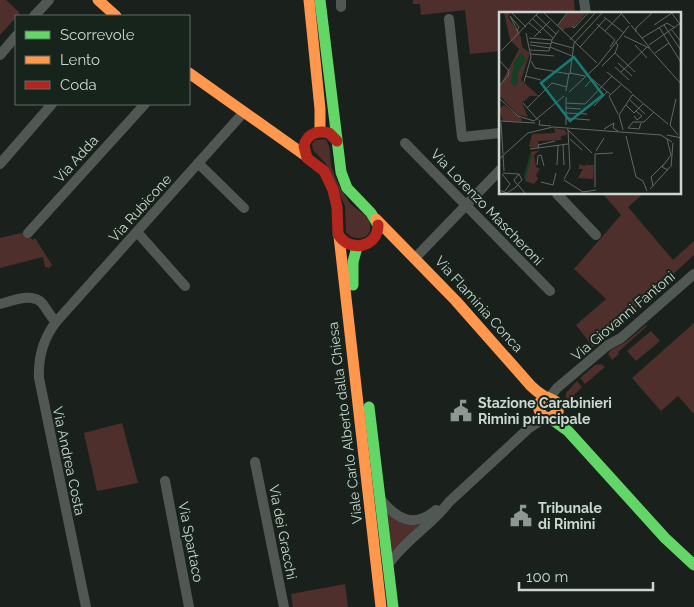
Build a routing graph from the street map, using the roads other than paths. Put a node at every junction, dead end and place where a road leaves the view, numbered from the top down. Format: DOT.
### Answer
graph roads {
  1 [pos="49,0"];
  2 [pos="98,0"];
  3 [pos="309,0"];
  4 [pos="320,0"];
  5 [pos="35,15"];
  6 [pos="115,15"];
  7 [pos="449,19"];
  8 [pos="15,37"];
  9 [pos="0,54"];
  10 [pos="190,75"];
  11 [pos="51,105"];
  12 [pos="144,105"];
  13 [pos="244,112"];
  14 [pos="320,131"];
  15 [pos="499,133"];
  16 [pos="279,137"];
  17 [pos="307,137"];
  18 [pos="336,141"];
  19 [pos="405,143"];
  20 [pos="306,156"];
  21 [pos="0,164"];
  22 [pos="198,164"];
  23 [pos="499,171"];
  24 [pos="558,195"];
  25 [pos="466,206"];
  26 [pos="244,208"];
  27 [pos="376,219"];
  28 [pos="137,232"];
  29 [pos="28,233"];
  30 [pos="596,235"];
  31 [pos="339,236"];
  32 [pos="374,238"];
  33 [pos="401,242"];
  34 [pos="357,246"];
  35 [pos="416,257"];
  36 [pos="694,274"];
  37 [pos="184,286"];
  38 [pos="550,292"];
  39 [pos="0,304"];
  40 [pos="56,322"];
  41 [pos="354,324"];
  42 [pos="548,407"];
  43 [pos="255,462"];
  44 [pos="165,481"];
  45 [pos="380,500"];
  46 [pos="449,502"];
  47 [pos="388,565"];
  48 [pos="694,565"];
  49 [pos="86,607"];
  50 [pos="190,607"];
  51 [pos="284,607"];
  52 [pos="381,607"];
  53 [pos="393,607"];
  1 -- 5 [label="street"];
  2 -- 6 [label="main road"];
  3 -- 14 [label="main road"];
  4 -- 18 [label="main road, Via Flaminia Conca"];
  7 -- 15 [label="street"];
  8 -- 9 [label="street"];
  10 -- 13 [label="main road"];
  11 -- 21 [label="street"];
  12 -- 29 [label="street, Via Adda"];
  13 -- 16 [label="main road"];
  13 -- 22 [label="street, Via Rubicone"];
  14 -- 17 [label="main road"];
  14 -- 18 [label="main road"];
  16 -- 17 [label="main road"];
  16 -- 20 [label="main road"];
  17 -- 20 [label="main road"];
  18 -- 27 [label="main road, Via Flaminia Conca"];
  19 -- 25 [label="street, Via Lorenzo Mascheroni"];
  20 -- 31 [label="main road, Viale Carlo Alberto dalla Chiesa"];
  22 -- 26 [label="street"];
  22 -- 28 [label="street, Via Rubicone"];
  23 -- 25 [label="street"];
  24 -- 30 [label="street"];
  25 -- 35 [label="street"];
  25 -- 38 [label="street, Via Lorenzo Mascheroni"];
  27 -- 32 [label="main road"];
  27 -- 33 [label="main road, Via Flaminia Conca"];
  28 -- 37 [label="street"];
  28 -- 40 [label="street, Via Rubicone"];
  31 -- 34 [label="main road"];
  31 -- 41 [label="main road, Viale Carlo Alberto dalla Chiesa"];
  32 -- 33 [label="main road"];
  32 -- 34 [label="main road"];
  33 -- 35 [label="main road, Via Flaminia Conca"];
  34 -- 41 [label="main road, Viale Carlo Alberto dalla Chiesa"];
  35 -- 42 [label="main road, Via Flaminia Conca"];
  36 -- 42 [label="street, Via Giovanni Fantoni"];
  39 -- 40 [label="street"];
  40 -- 49 [label="street, Via Andrea Costa"];
  41 -- 45 [label="main road, Viale Carlo Alberto dalla Chiesa"];
  41 -- 52 [label="main road, Viale Carlo Alberto dalla Chiesa"];
  42 -- 46 [label="street, Via Giovanni Fantoni"];
  42 -- 48 [label="main road, Via Flaminia Conca"];
  43 -- 51 [label="street, Via dei Gracchi"];
  44 -- 50 [label="street, Via Spartaco"];
  45 -- 46 [label="street"];
  45 -- 47 [label="main road, Viale Carlo Alberto dalla Chiesa"];
  46 -- 47 [label="street"];
  47 -- 53 [label="main road, Viale Carlo Alberto dalla Chiesa"];
}
